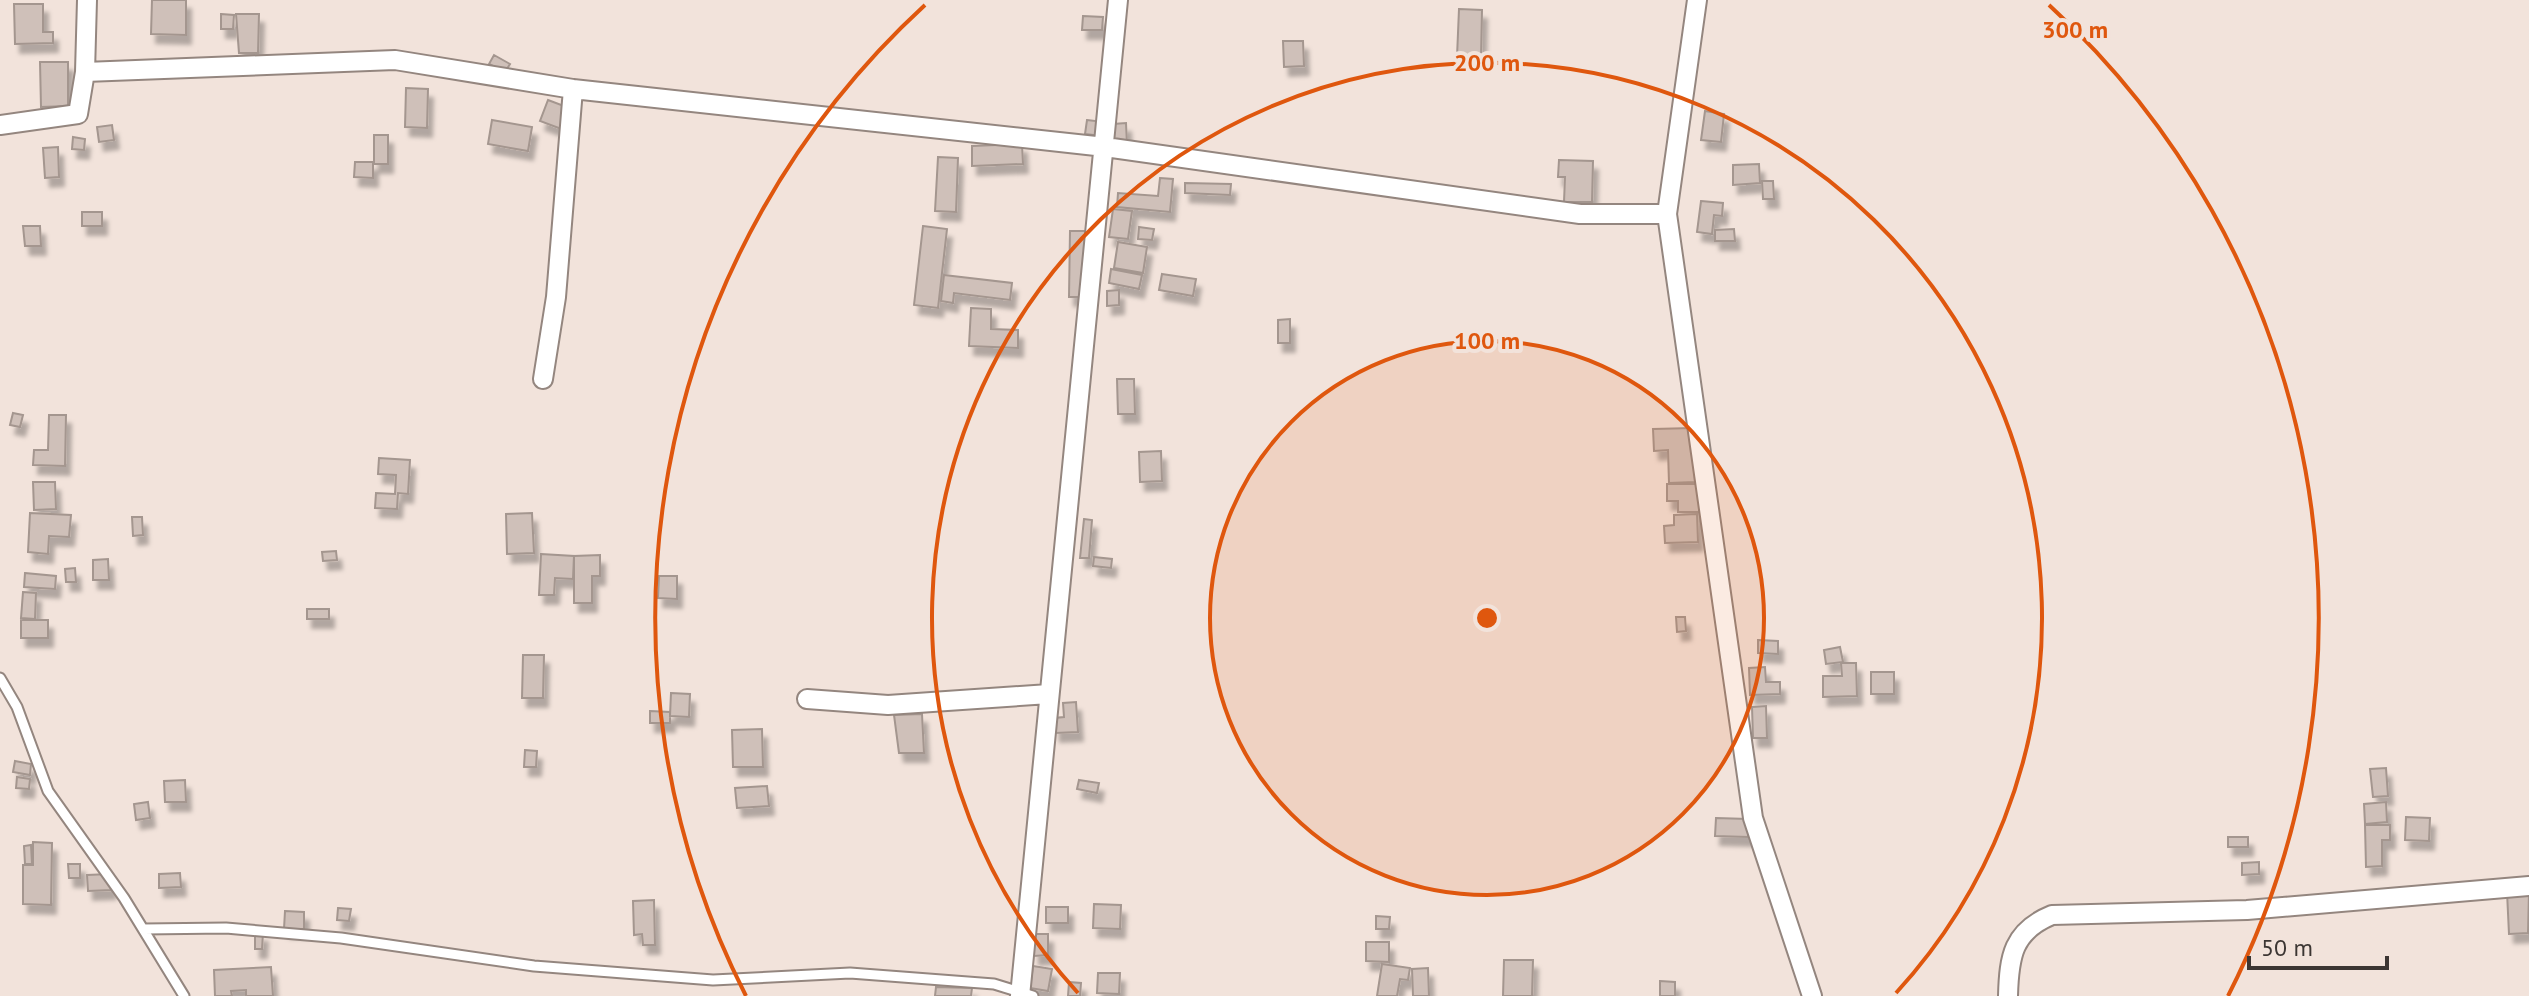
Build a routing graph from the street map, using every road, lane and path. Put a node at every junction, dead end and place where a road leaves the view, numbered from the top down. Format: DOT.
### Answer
graph roads {
  1 [pos="87,0"];
  2 [pos="1118,0"];
  3 [pos="1697,0"];
  4 [pos="85,72"];
  5 [pos="573,89"];
  6 [pos="0,125"];
  7 [pos="1105,147"];
  8 [pos="1667,214"];
  9 [pos="543,379"];
  10 [pos="0,678"];
  11 [pos="1049,694"];
  12 [pos="807,699"];
  13 [pos="2529,886"];
  14 [pos="144,929"];
  15 [pos="1024,995"];
  16 [pos="184,996"];
  17 [pos="1812,996"];
  18 [pos="2008,996"];
  1 -- 4 [label="street"];
  2 -- 7 [label="street"];
  3 -- 8 [label="street"];
  4 -- 5 [label="street"];
  4 -- 6 [label="street"];
  5 -- 7 [label="street"];
  5 -- 9 [label="street"];
  7 -- 8 [label="street"];
  7 -- 11 [label="street"];
  8 -- 17 [label="street"];
  10 -- 14 [label="lane"];
  11 -- 12 [label="street"];
  11 -- 15 [label="street"];
  13 -- 18 [label="street"];
  14 -- 15 [label="lane"];
  14 -- 16 [label="lane"];
}
